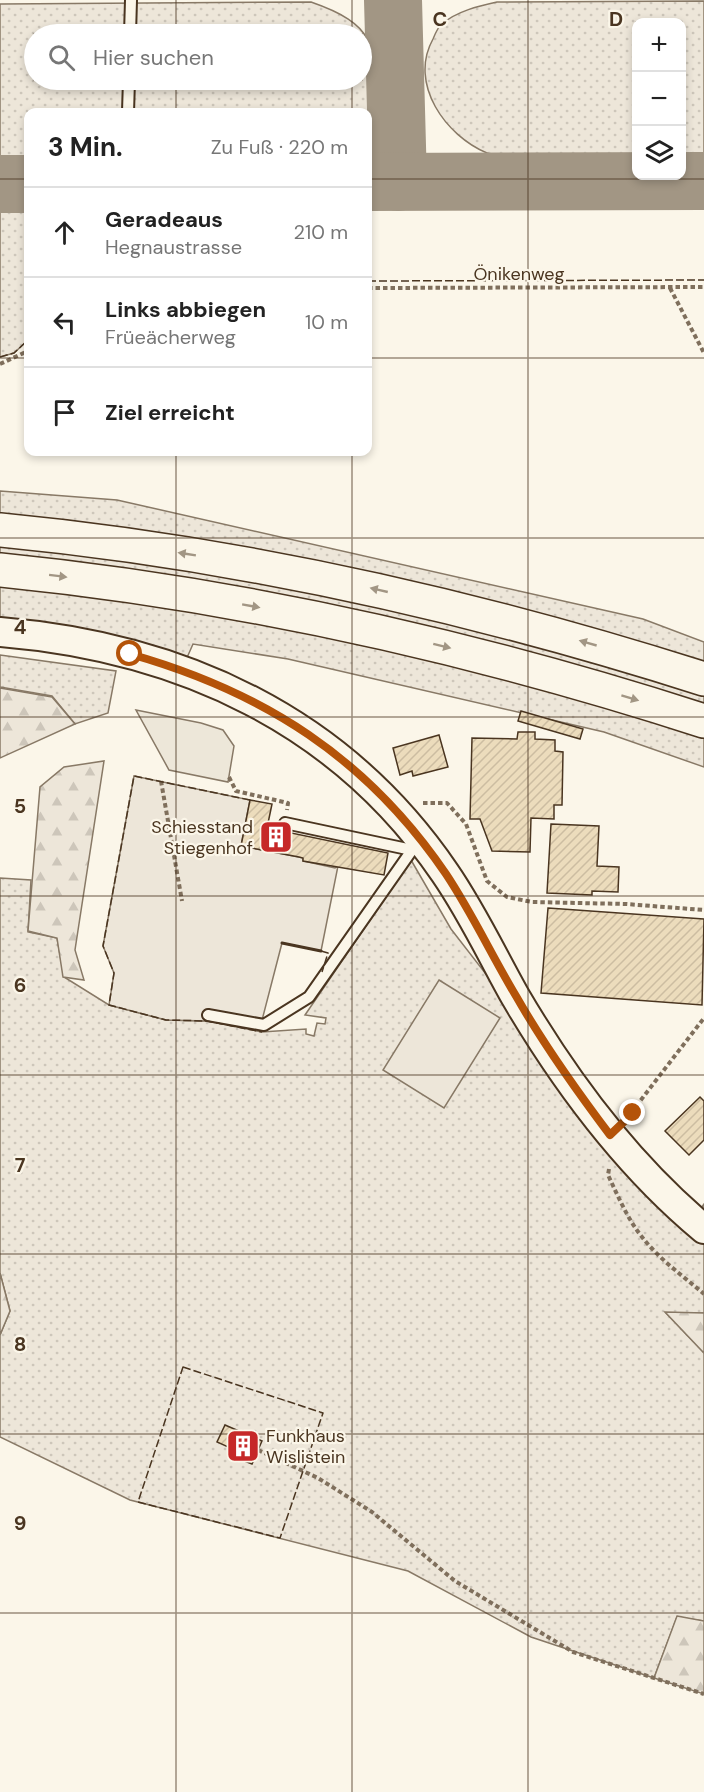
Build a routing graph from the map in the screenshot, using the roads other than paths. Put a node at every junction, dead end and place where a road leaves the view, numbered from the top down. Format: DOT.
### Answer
graph roads {
  1 [pos="131,0"];
  2 [pos="130,24"];
  3 [pos="129,90"];
  4 [pos="128,108"];
  5 [pos="0,530"];
  6 [pos="0,570"];
  7 [pos="0,632"];
  8 [pos="704,679"];
  9 [pos="704,722"];
  10 [pos="285,823"];
  11 [pos="417,846"];
  12 [pos="208,1015"];
  13 [pos="704,1229"];
  1 -- 2 [label="lane"];
  3 -- 4 [label="lane"];
  8 -- 5 [label="highway, one-way"];
  6 -- 9 [label="highway, one-way"];
  7 -- 11 [label="street"];
  10 -- 11 [label="lane"];
  11 -- 12 [label="lane"];
  11 -- 13 [label="street"];
}
